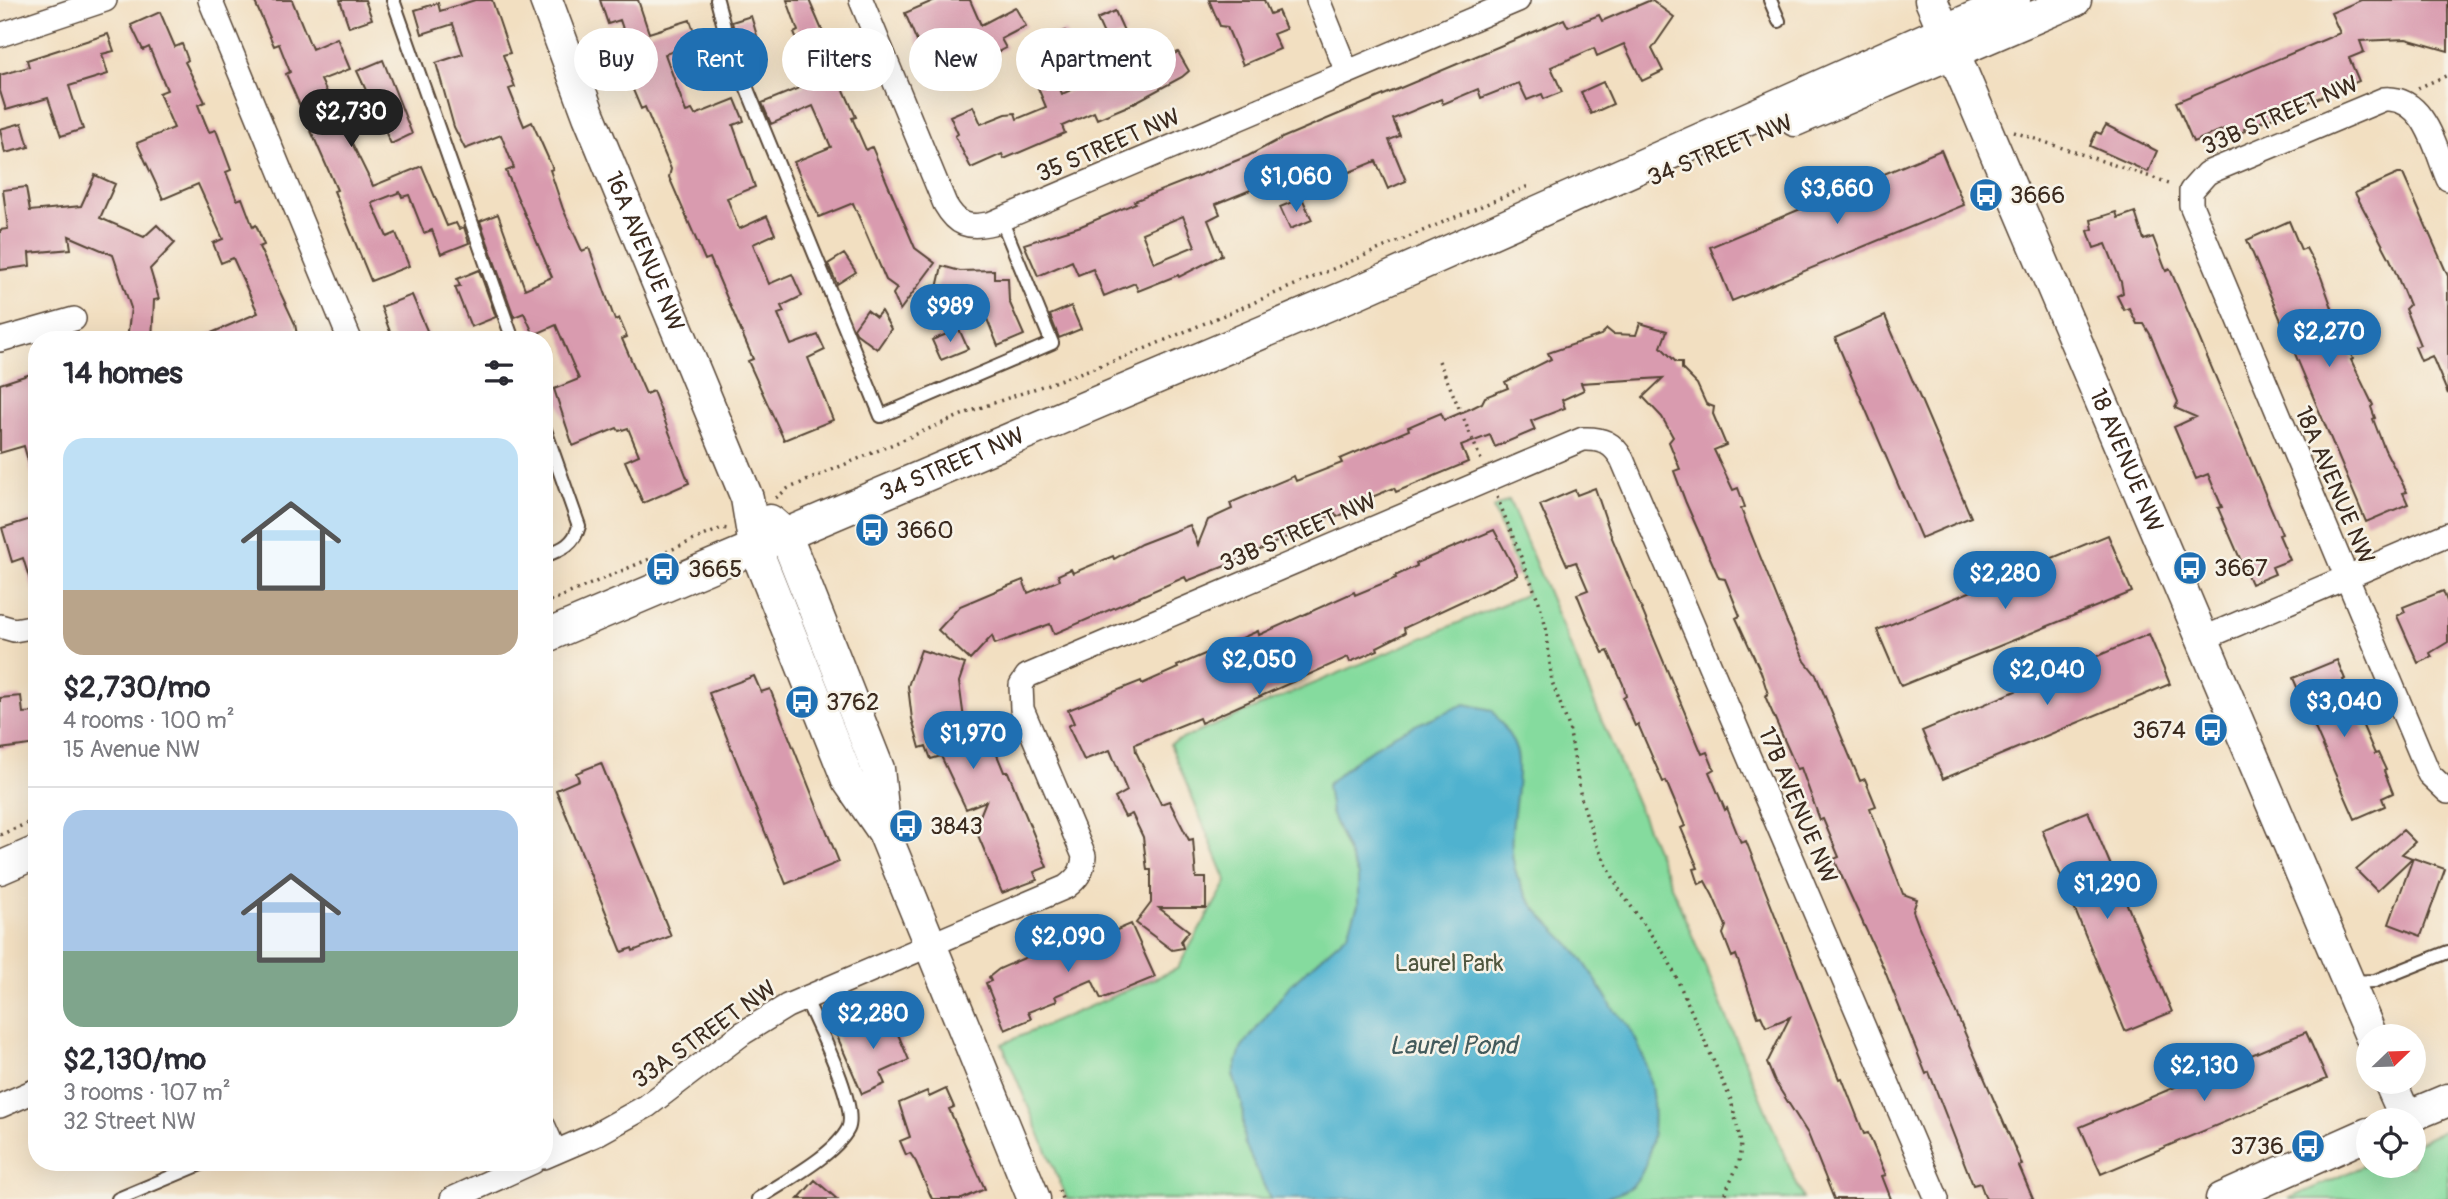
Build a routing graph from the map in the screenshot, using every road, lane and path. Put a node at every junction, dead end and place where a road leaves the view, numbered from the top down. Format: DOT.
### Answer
graph roads {
  1 [pos="105,0"];
  2 [pos="210,0"];
  3 [pos="393,0"];
  4 [pos="546,0"];
  5 [pos="717,0"];
  6 [pos="860,0"];
  7 [pos="1318,0"];
  8 [pos="1518,0"];
  9 [pos="1770,0"];
  10 [pos="1931,0"];
  11 [pos="2014,0"];
  12 [pos="2075,0"];
  13 [pos="1779,21"];
  14 [pos="0,35"];
  15 [pos="1949,43"];
  16 [pos="1346,72"];
  17 [pos="2448,75"];
  18 [pos="2396,98"];
  19 [pos="2014,132"];
  20 [pos="2448,179"];
  21 [pos="1535,183"];
  22 [pos="2191,191"];
  23 [pos="1001,219"];
  24 [pos="74,319"];
  25 [pos="34,331"];
  26 [pos="346,331"];
  27 [pos="510,331"];
  28 [pos="28,333"];
  29 [pos="0,341"];
  30 [pos="1439,361"];
  31 [pos="1601,440"];
  32 [pos="553,452"];
  33 [pos="1482,464"];
  34 [pos="785,492"];
  35 [pos="1494,492"];
  36 [pos="747,498"];
  37 [pos="727,530"];
  38 [pos="785,534"];
  39 [pos="2448,534"];
  40 [pos="755,547"];
  41 [pos="553,551"];
  42 [pos="2346,577"];
  43 [pos="553,600"];
  44 [pos="3,628"];
  45 [pos="28,628"];
  46 [pos="553,633"];
  47 [pos="2202,639"];
  48 [pos="2447,792"];
  49 [pos="28,823"];
  50 [pos="884,832"];
  51 [pos="0,835"];
  52 [pos="28,856"];
  53 [pos="0,868"];
  54 [pos="1084,868"];
  55 [pos="930,945"];
  56 [pos="2448,952"];
  57 [pos="2348,982"];
  58 [pos="805,998"];
  59 [pos="2366,1024"];
  60 [pos="28,1094"];
  61 [pos="2448,1100"];
  62 [pos="0,1106"];
  63 [pos="2426,1109"];
  64 [pos="2356,1139"];
  65 [pos="553,1154"];
  66 [pos="185,1171"];
  67 [pos="513,1171"];
  68 [pos="118,1199"];
  69 [pos="452,1199"];
  70 [pos="758,1199"];
  71 [pos="1034,1199"];
  72 [pos="1722,1199"];
  73 [pos="1937,1199"];
  74 [pos="2222,1199"];
  1 -- 14 [label="street"];
  2 -- 26 [label="street"];
  3 -- 27 [label="lane"];
  4 -- 36 [label="street, 16A AVENUE NW"];
  5 -- 23 [label="lane"];
  6 -- 23 [label="street, 35 STREET NW"];
  7 -- 16 [label="street"];
  8 -- 16 [label="street, 35 STREET NW"];
  9 -- 13 [label="lane"];
  10 -- 15 [label="street, 18 AVENUE NW"];
  11 -- 15 [label="street, 34 STREET NW"];
  12 -- 15 [label="street, 34 STREET NW"];
  15 -- 38 [label="street, 34 STREET NW"];
  15 -- 47 [label="street, 18 AVENUE NW"];
  16 -- 23 [label="street, 35 STREET NW"];
  17 -- 18 [label="path"];
  18 -- 20 [label="street"];
  18 -- 22 [label="street, 33B STREET NW"];
  19 -- 22 [label="path"];
  21 -- 34 [label="path"];
  22 -- 42 [label="street, 18A AVENUE NW"];
  24 -- 25 [label="street"];
  28 -- 29 [label="street"];
  30 -- 33 [label="path"];
  31 -- 54 [label="street, 33B STREET NW"];
  31 -- 73 [label="street, 17B AVENUE NW"];
  32 -- 41 [label="lane"];
  35 -- 72 [label="path"];
  36 -- 38 [label="street, 16A AVENUE NW"];
  36 -- 40 [label="street, 16A AVENUE NW"];
  37 -- 43 [label="path"];
  38 -- 40 [label="street, 34 STREET NW"];
  38 -- 50 [label="street, 16A AVENUE NW"];
  39 -- 42 [label="street"];
  40 -- 46 [label="street, 34 STREET NW"];
  40 -- 50 [label="street, 16A AVENUE NW"];
  42 -- 47 [label="street"];
  42 -- 48 [label="street, 18A AVENUE NW"];
  44 -- 45 [label="street"];
  47 -- 57 [label="street, 18 AVENUE NW"];
  49 -- 51 [label="path"];
  50 -- 55 [label="street, 16A AVENUE NW"];
  52 -- 53 [label="street"];
  54 -- 55 [label="street, 33A STREET NW"];
  55 -- 58 [label="street, 33A STREET NW"];
  55 -- 71 [label="street, 16A AVENUE NW"];
  56 -- 57 [label="lane"];
  57 -- 59 [label="street, 18 AVENUE NW"];
  58 -- 65 [label="street, 33A STREET NW"];
  58 -- 70 [label="lane"];
  60 -- 62 [label="street"];
  61 -- 63 [label="street"];
  64 -- 74 [label="street"];
  66 -- 68 [label="lane"];
  67 -- 69 [label="street"];
}
